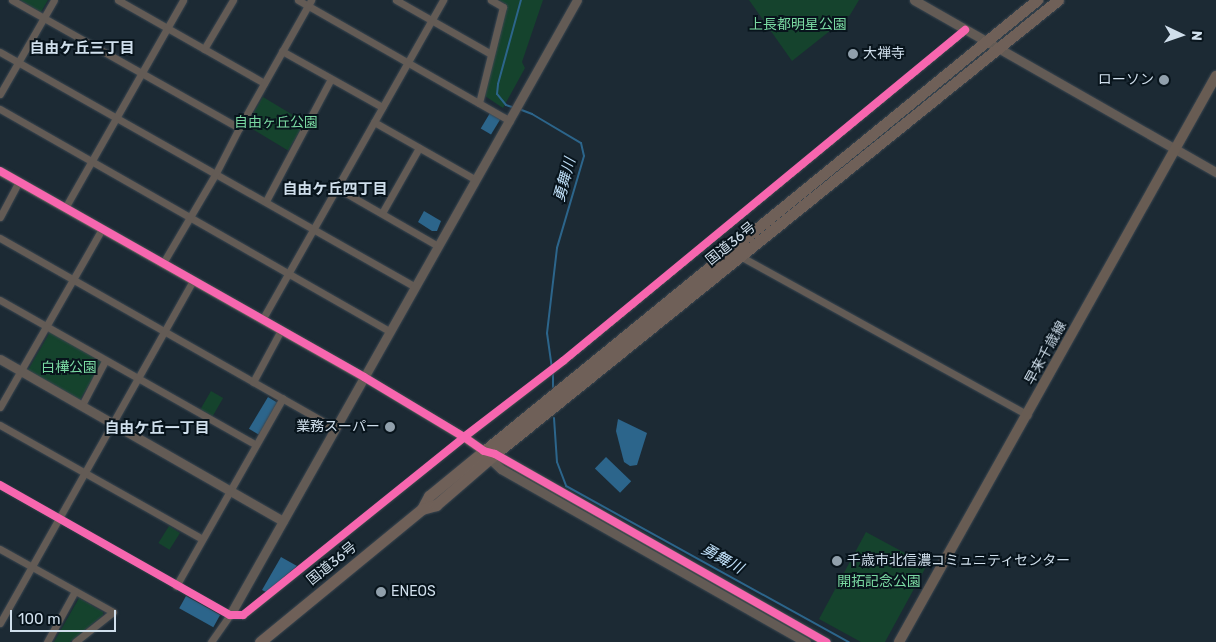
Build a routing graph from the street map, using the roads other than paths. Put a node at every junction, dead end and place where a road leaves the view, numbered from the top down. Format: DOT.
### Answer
graph roads {
  1 [pos="12,0"];
  2 [pos="54,0"];
  3 [pos="118,0"];
  4 [pos="183,0"];
  5 [pos="233,0"];
  6 [pos="298,0"];
  7 [pos="396,0"];
  8 [pos="443,0"];
  9 [pos="491,0"];
  10 [pos="577,0"];
  11 [pos="914,0"];
  12 [pos="1037,0"];
  13 [pos="1058,0"];
  14 [pos="127,2"];
  15 [pos="310,3"];
  16 [pos="44,18"];
  17 [pos="432,20"];
  18 [pos="168,28"];
  19 [pos="964,30"];
  20 [pos="986,42"];
  21 [pos="204,49"];
  22 [pos="998,49"];
  23 [pos="282,51"];
  24 [pos="0,52"];
  25 [pos="491,54"];
  26 [pos="408,62"];
  27 [pos="19,63"];
  28 [pos="143,74"];
  29 [pos="1216,76"];
  30 [pos="331,79"];
  31 [pos="264,83"];
  32 [pos="0,94"];
  33 [pos="479,103"];
  34 [pos="382,108"];
  35 [pos="0,109"];
  36 [pos="117,118"];
  37 [pos="512,118"];
  38 [pos="374,122"];
  39 [pos="239,128"];
  40 [pos="419,148"];
  41 [pos="1176,149"];
  42 [pos="92,162"];
  43 [pos="0,171"];
  44 [pos="1216,172"];
  45 [pos="216,173"];
  46 [pos="476,180"];
  47 [pos="19,182"];
  48 [pos="337,188"];
  49 [pos="266,201"];
  50 [pos="65,208"];
  51 [pos="382,213"];
  52 [pos="0,217"];
  53 [pos="190,218"];
  54 [pos="314,228"];
  55 [pos="102,229"];
  56 [pos="0,238"];
  57 [pos="438,246"];
  58 [pos="736,252"];
  59 [pos="163,263"];
  60 [pos="288,274"];
  61 [pos="74,280"];
  62 [pos="193,281"];
  63 [pos="414,286"];
  64 [pos="0,300"];
  65 [pos="262,320"];
  66 [pos="46,326"];
  67 [pos="281,330"];
  68 [pos="389,331"];
  69 [pos="165,332"];
  70 [pos="0,359"];
  71 [pos="106,361"];
  72 [pos="21,370"];
  73 [pos="364,377"];
  74 [pos="138,379"];
  75 [pos="253,382"];
  76 [pos="283,398"];
  77 [pos="82,405"];
  78 [pos="0,407"];
  79 [pos="1028,415"];
  80 [pos="114,423"];
  81 [pos="0,425"];
  82 [pos="335,428"];
  83 [pos="464,437"];
  84 [pos="256,445"];
  85 [pos="489,454"];
  86 [pos="85,473"];
  87 [pos="0,485"];
  88 [pos="230,490"];
  89 [pos="59,520"];
  90 [pos="282,520"];
  91 [pos="202,539"];
  92 [pos="0,549"];
  93 [pos="32,567"];
  94 [pos="176,586"];
  95 [pos="75,591"];
  96 [pos="230,615"];
  97 [pos="0,623"];
  98 [pos="47,642"];
  99 [pos="76,642"];
  100 [pos="211,642"];
  101 [pos="260,642"];
  102 [pos="806,642"];
  103 [pos="826,642"];
  104 [pos="898,642"];
  1 -- 16 [label="street"];
  2 -- 16 [label="street"];
  3 -- 14 [label="street"];
  4 -- 18 [label="street"];
  5 -- 21 [label="street"];
  6 -- 15 [label="street"];
  7 -- 17 [label="street"];
  8 -- 17 [label="street"];
  9 -- 25 [label="street"];
  10 -- 37 [label="street"];
  11 -- 19 [label="street"];
  12 -- 20 [label="highway, 国道36号"];
  13 -- 22 [label="highway, 国道36号"];
  14 -- 18 [label="street"];
  15 -- 23 [label="street"];
  15 -- 26 [label="street"];
  16 -- 27 [label="street"];
  16 -- 28 [label="street"];
  17 -- 25 [label="street"];
  17 -- 26 [label="street"];
  18 -- 21 [label="street"];
  18 -- 28 [label="street"];
  19 -- 20 [label="street"];
  19 -- 83 [label="street"];
  20 -- 22 [label="street"];
  20 -- 58 [label="highway, 国道36号"];
  21 -- 31 [label="street"];
  22 -- 41 [label="street"];
  22 -- 58 [label="highway, 国道36号"];
  23 -- 30 [label="street"];
  23 -- 31 [label="street"];
  24 -- 27 [label="street"];
  25 -- 33 [label="street"];
  26 -- 33 [label="street"];
  26 -- 34 [label="street"];
  27 -- 32 [label="street"];
  27 -- 36 [label="street"];
  28 -- 36 [label="street"];
  28 -- 39 [label="street"];
  29 -- 41 [label="main road, 早来千歳線"];
  30 -- 34 [label="street"];
  30 -- 49 [label="street"];
  31 -- 39 [label="street"];
  33 -- 37 [label="street"];
  34 -- 38 [label="street"];
  35 -- 42 [label="street"];
  36 -- 42 [label="street"];
  36 -- 45 [label="street"];
  37 -- 46 [label="street"];
  38 -- 40 [label="street"];
  38 -- 48 [label="street"];
  39 -- 45 [label="street"];
  40 -- 46 [label="street"];
  40 -- 51 [label="street"];
  41 -- 44 [label="street"];
  41 -- 79 [label="main road, 早来千歳線"];
  42 -- 50 [label="street"];
  42 -- 53 [label="street"];
  43 -- 47 [label="street"];
  45 -- 49 [label="street"];
  45 -- 53 [label="street"];
  46 -- 57 [label="street"];
  47 -- 50 [label="street"];
  47 -- 52 [label="street"];
  48 -- 51 [label="street"];
  48 -- 54 [label="street"];
  49 -- 54 [label="street"];
  50 -- 55 [label="street"];
  51 -- 57 [label="street"];
  53 -- 59 [label="street"];
  53 -- 60 [label="street"];
  54 -- 60 [label="street"];
  54 -- 63 [label="street"];
  55 -- 59 [label="street"];
  55 -- 61 [label="street"];
  56 -- 61 [label="street"];
  57 -- 63 [label="street"];
  58 -- 79 [label="street"];
  58 -- 85 [label="highway, 国道36号"];
  59 -- 62 [label="street"];
  60 -- 65 [label="street"];
  60 -- 68 [label="street"];
  61 -- 66 [label="street"];
  61 -- 69 [label="street"];
  62 -- 65 [label="street"];
  62 -- 69 [label="street"];
  63 -- 68 [label="street"];
  64 -- 66 [label="street"];
  65 -- 67 [label="street"];
  66 -- 71 [label="street"];
  66 -- 72 [label="street"];
  67 -- 73 [label="street"];
  67 -- 75 [label="street"];
  68 -- 73 [label="street"];
  69 -- 74 [label="street"];
  69 -- 75 [label="street"];
  70 -- 72 [label="street"];
  71 -- 74 [label="street"];
  71 -- 77 [label="street"];
  72 -- 77 [label="street"];
  72 -- 78 [label="street"];
  73 -- 82 [label="street"];
  73 -- 83 [label="street"];
  74 -- 80 [label="street"];
  74 -- 84 [label="street"];
  75 -- 76 [label="street"];
  76 -- 82 [label="street"];
  76 -- 84 [label="street"];
  77 -- 80 [label="street"];
  79 -- 104 [label="main road, 早来千歳線"];
  80 -- 86 [label="street"];
  80 -- 88 [label="street"];
  81 -- 86 [label="street"];
  82 -- 90 [label="street"];
  83 -- 85 [label="street"];
  83 -- 96 [label="street"];
  84 -- 88 [label="street"];
  85 -- 101 [label="highway, 国道36号"];
  85 -- 102 [label="street"];
  85 -- 103 [label="street"];
  86 -- 89 [label="street"];
  86 -- 91 [label="street"];
  87 -- 89 [label="street"];
  88 -- 90 [label="street"];
  88 -- 91 [label="street"];
  89 -- 93 [label="street"];
  89 -- 94 [label="street"];
  90 -- 96 [label="street"];
  91 -- 94 [label="street"];
  92 -- 93 [label="street"];
  93 -- 95 [label="street"];
  93 -- 97 [label="street"];
  94 -- 96 [label="street"];
  95 -- 98 [label="street"];
  95 -- 99 [label="street"];
  96 -- 100 [label="street"];
}
